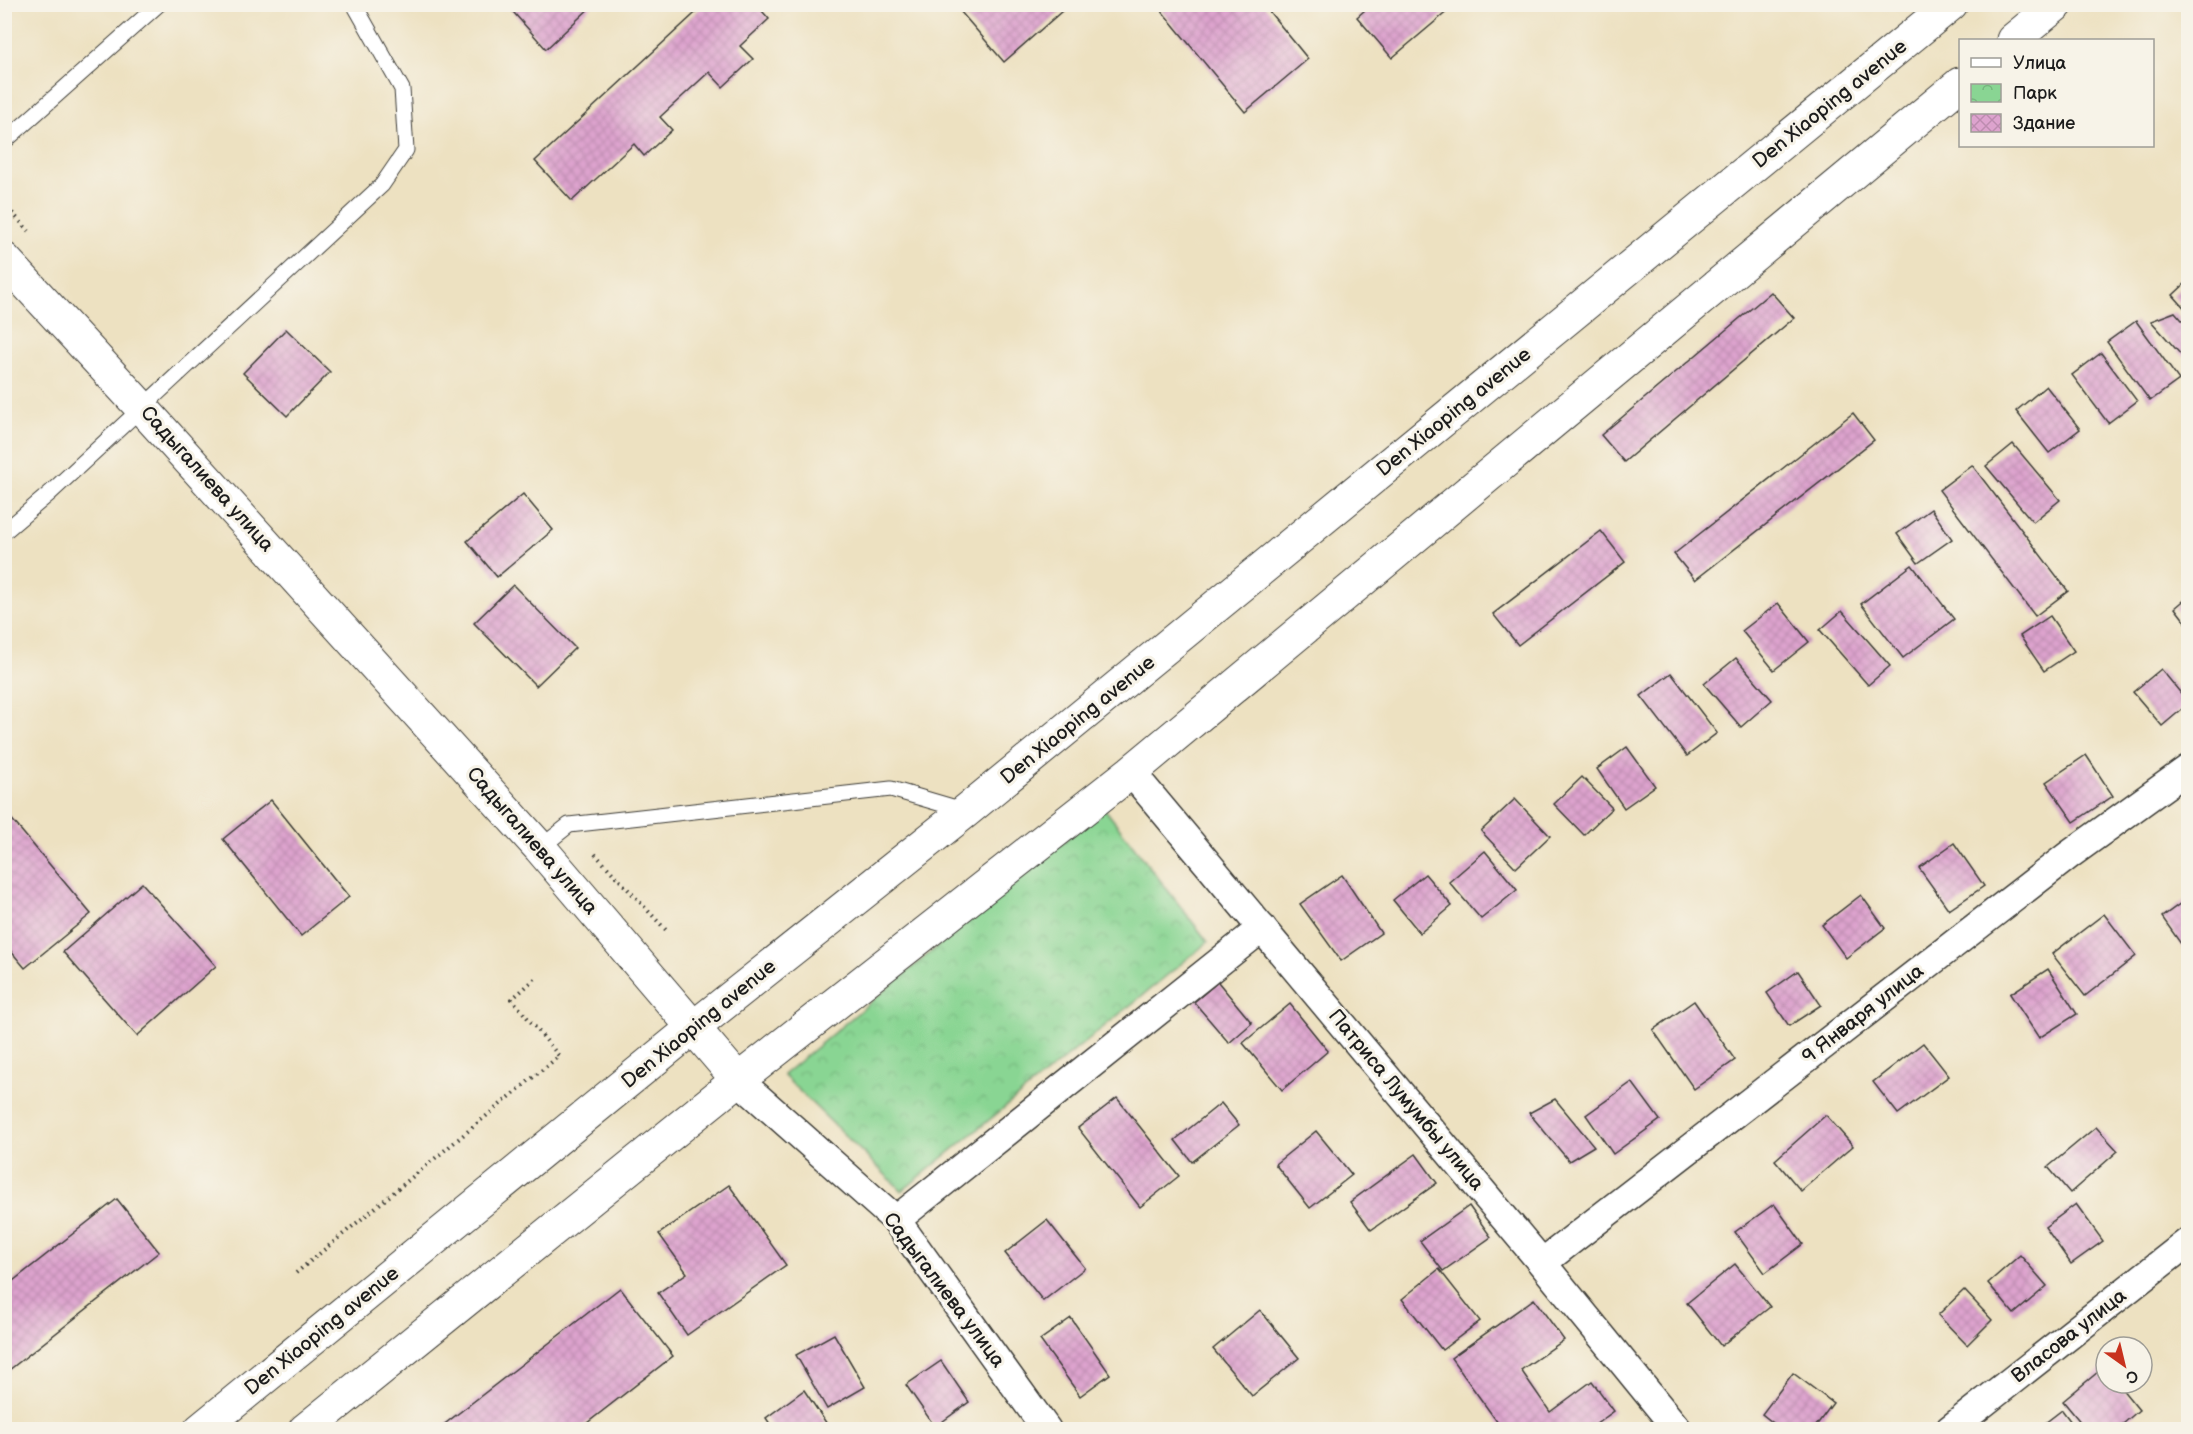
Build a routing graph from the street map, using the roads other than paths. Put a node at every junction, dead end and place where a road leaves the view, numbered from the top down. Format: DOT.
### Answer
graph roads {
  1 [pos="159,4"];
  2 [pos="354,4"];
  3 [pos="1951,4"];
  4 [pos="2056,4"];
  5 [pos="2014,39"];
  6 [pos="1959,85"];
  7 [pos="4,142"];
  8 [pos="14,274"];
  9 [pos="142,408"];
  10 [pos="4,532"];
  11 [pos="2188,769"];
  12 [pos="1131,772"];
  13 [pos="966,811"];
  14 [pos="540,848"];
  15 [pos="1263,928"];
  16 [pos="693,1028"];
  17 [pos="738,1080"];
  18 [pos="896,1220"];
  19 [pos="2188,1242"];
  20 [pos="1542,1263"];
  21 [pos="200,1430"];
  22 [pos="305,1430"];
  23 [pos="1047,1430"];
  24 [pos="1678,1430"];
  25 [pos="1949,1430"];
  1 -- 7 [label="lane"];
  2 -- 9 [label="lane"];
  3 -- 13 [label="main road, Den Xiaoping avenue"];
  4 -- 5 [label="main road"];
  6 -- 12 [label="main road"];
  8 -- 9 [label="main road, Садыгалиева улица"];
  9 -- 10 [label="lane"];
  9 -- 14 [label="main road, Садыгалиева улица"];
  11 -- 20 [label="street, 9 Января улица"];
  12 -- 15 [label="street, Патриса Лумумбы улица"];
  12 -- 17 [label="main road"];
  13 -- 14 [label="lane"];
  13 -- 16 [label="main road, Den Xiaoping avenue"];
  14 -- 16 [label="main road, Садыгалиева улица"];
  15 -- 18 [label="street"];
  15 -- 20 [label="street, Патриса Лумумбы улица"];
  16 -- 17 [label="main road, Садыгалиева улица"];
  16 -- 21 [label="main road, Den Xiaoping avenue"];
  17 -- 18 [label="street, Садыгалиева улица"];
  17 -- 22 [label="main road"];
  18 -- 23 [label="street, Садыгалиева улица"];
  19 -- 25 [label="street, Власова улица"];
  20 -- 24 [label="street, Патриса Лумумбы улица"];
}
